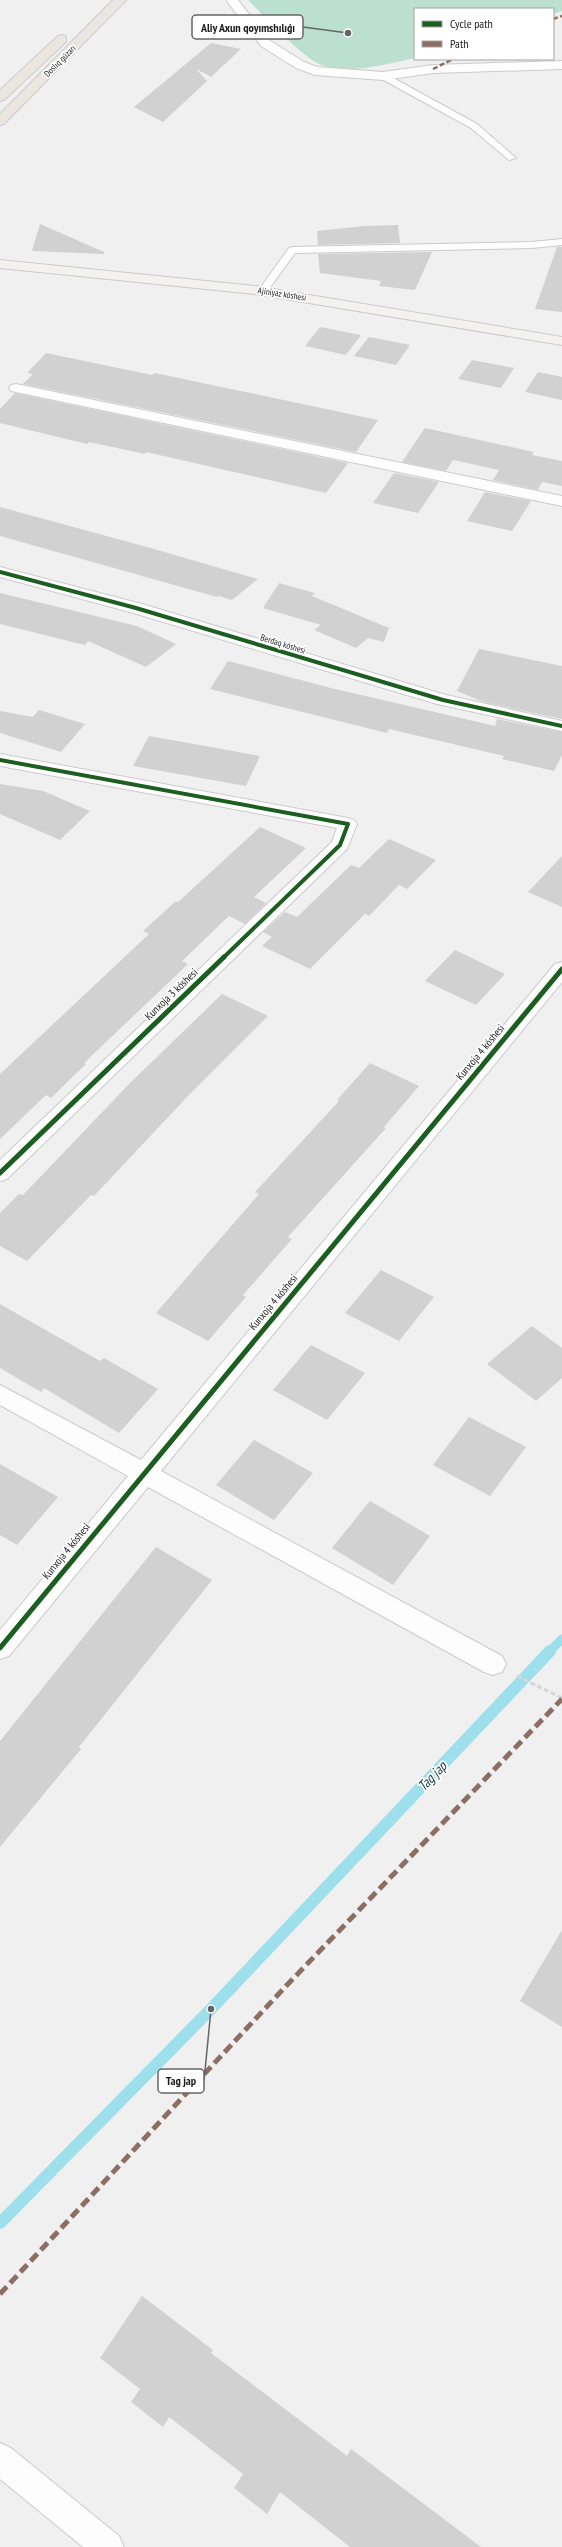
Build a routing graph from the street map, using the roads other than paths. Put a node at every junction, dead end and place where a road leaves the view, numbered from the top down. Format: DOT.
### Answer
graph roads {
  1 [pos="120,0"];
  2 [pos="232,0"];
  3 [pos="69,32"];
  4 [pos="562,65"];
  5 [pos="383,76"];
  6 [pos="0,97"];
  7 [pos="0,121"];
  8 [pos="512,158"];
  9 [pos="562,242"];
  10 [pos="0,264"];
  11 [pos="263,291"];
  12 [pos="562,341"];
  13 [pos="16,388"];
  14 [pos="562,501"];
  15 [pos="0,572"];
  16 [pos="562,726"];
  17 [pos="0,760"];
  18 [pos="562,969"];
  19 [pos="0,1173"];
  20 [pos="0,1394"];
  21 [pos="144,1473"];
  22 [pos="0,1648"];
  23 [pos="493,1664"];
  24 [pos="0,2459"];
  25 [pos="108,2547"];
  1 -- 7 [label="main road, Doslıq gúzarı"];
  2 -- 5 [label="street"];
  3 -- 6 [label="main road, Doslıq gúzarı"];
  4 -- 5 [label="street"];
  5 -- 8 [label="lane"];
  9 -- 11 [label="lane"];
  10 -- 11 [label="street, Ajiniyaz kóshesi"];
  11 -- 12 [label="street, Ajiniyaz kóshesi"];
  13 -- 14 [label="street"];
  15 -- 16 [label="street, Berdaq kóshesi"];
  17 -- 19 [label="street, Kunxoja 3 kóshesi"];
  18 -- 21 [label="street, Kunxoja 4 kóshesi"];
  20 -- 21 [label="street"];
  21 -- 22 [label="street, Kunxoja 4 kóshesi"];
  21 -- 23 [label="street"];
  24 -- 25 [label="street"];
}
